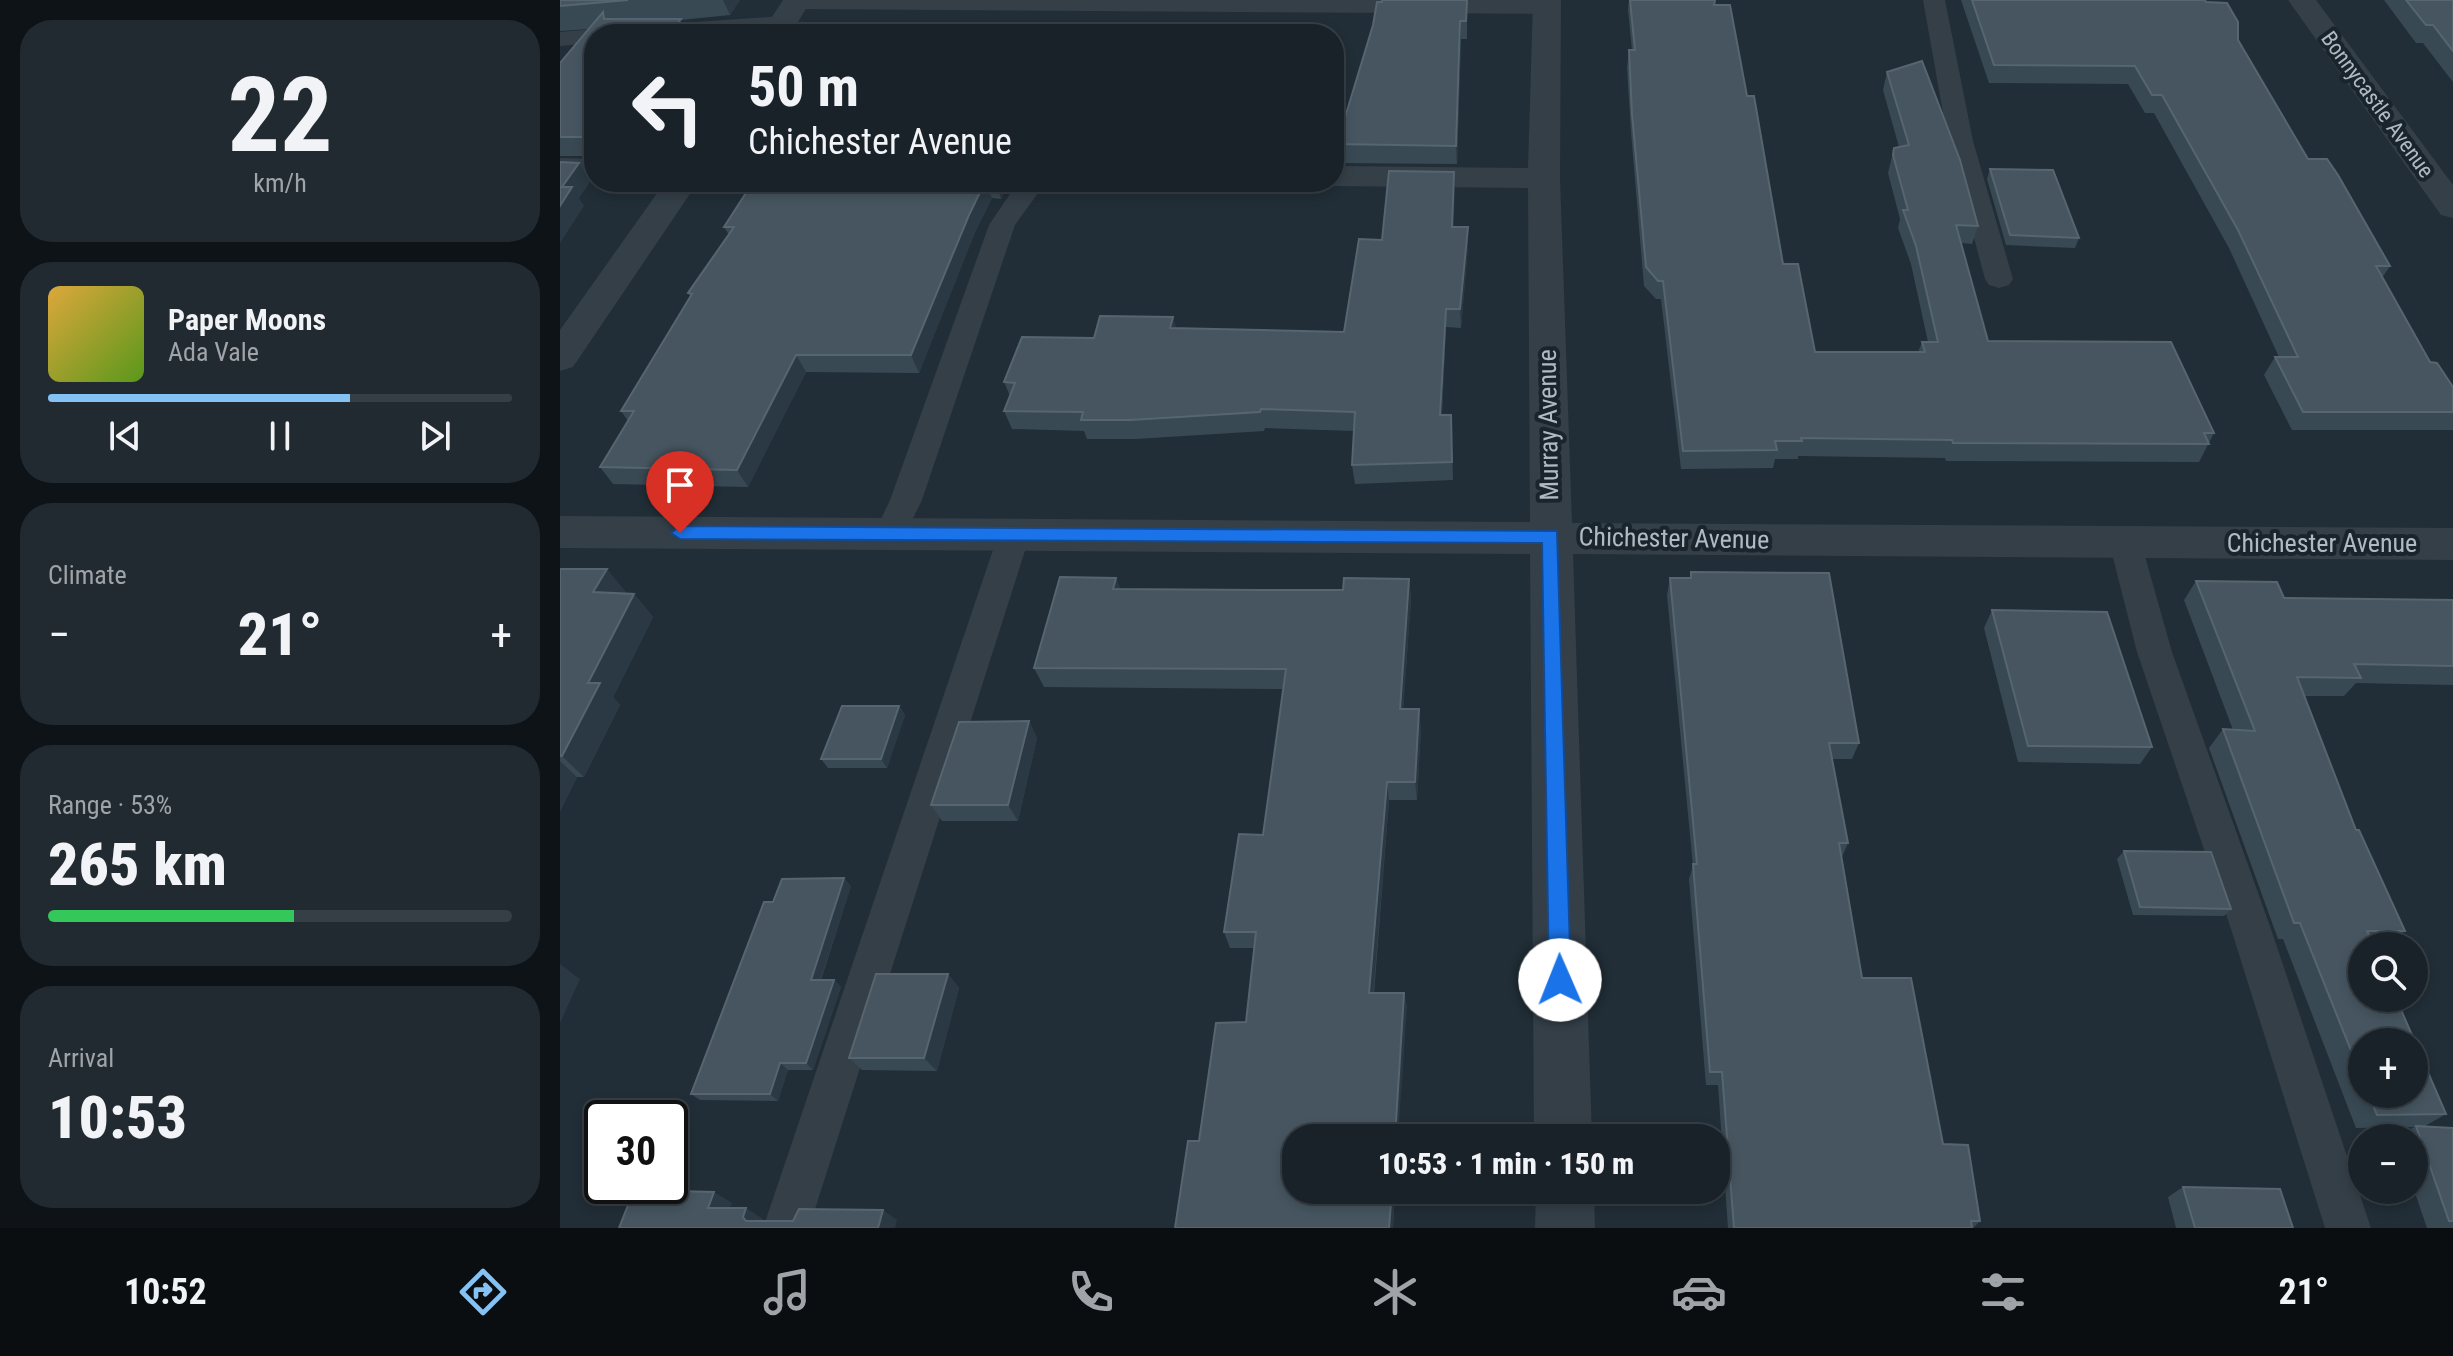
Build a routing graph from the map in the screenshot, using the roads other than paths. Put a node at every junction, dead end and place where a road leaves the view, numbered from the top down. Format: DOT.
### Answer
graph roads {
  1 [pos="1934,0"];
  2 [pos="2302,0"];
  3 [pos="1312,3"];
  4 [pos="1547,4"];
  5 [pos="788,15"];
  6 [pos="711,24"];
  7 [pos="584,37"];
  8 [pos="560,39"];
  9 [pos="560,168"];
  10 [pos="584,169"];
  11 [pos="1344,176"];
  12 [pos="1544,178"];
  13 [pos="675,192"];
  14 [pos="1024,192"];
  15 [pos="2453,208"];
  16 [pos="1999,279"];
  17 [pos="560,358"];
  18 [pos="560,532"];
  19 [pos="890,534"];
  20 [pos="1014,535"];
  21 [pos="1551,536"];
  22 [pos="2125,542"];
  23 [pos="2453,544"];
  24 [pos="1563,1124"];
  25 [pos="1565,1204"];
  26 [pos="786,1228"];
  27 [pos="1565,1228"];
  28 [pos="2348,1228"];
  1 -- 16 [label="lane"];
  2 -- 15 [label="street, Bonnycastle Avenue"];
  3 -- 4 [label="lane"];
  3 -- 5 [label="lane"];
  4 -- 12 [label="street, Murray Avenue"];
  5 -- 6 [label="lane"];
  7 -- 8 [label="lane"];
  9 -- 10 [label="street"];
  11 -- 12 [label="street"];
  12 -- 21 [label="street, Murray Avenue"];
  13 -- 17 [label="street"];
  14 -- 19 [label="lane"];
  18 -- 19 [label="street, Chichester Avenue"];
  19 -- 20 [label="street, Chichester Avenue"];
  20 -- 21 [label="street, Chichester Avenue"];
  20 -- 26 [label="lane"];
  21 -- 22 [label="street, Chichester Avenue"];
  21 -- 24 [label="street, Murray Avenue"];
  22 -- 23 [label="street, Chichester Avenue"];
  22 -- 28 [label="lane"];
  25 -- 27 [label="street"];
}
